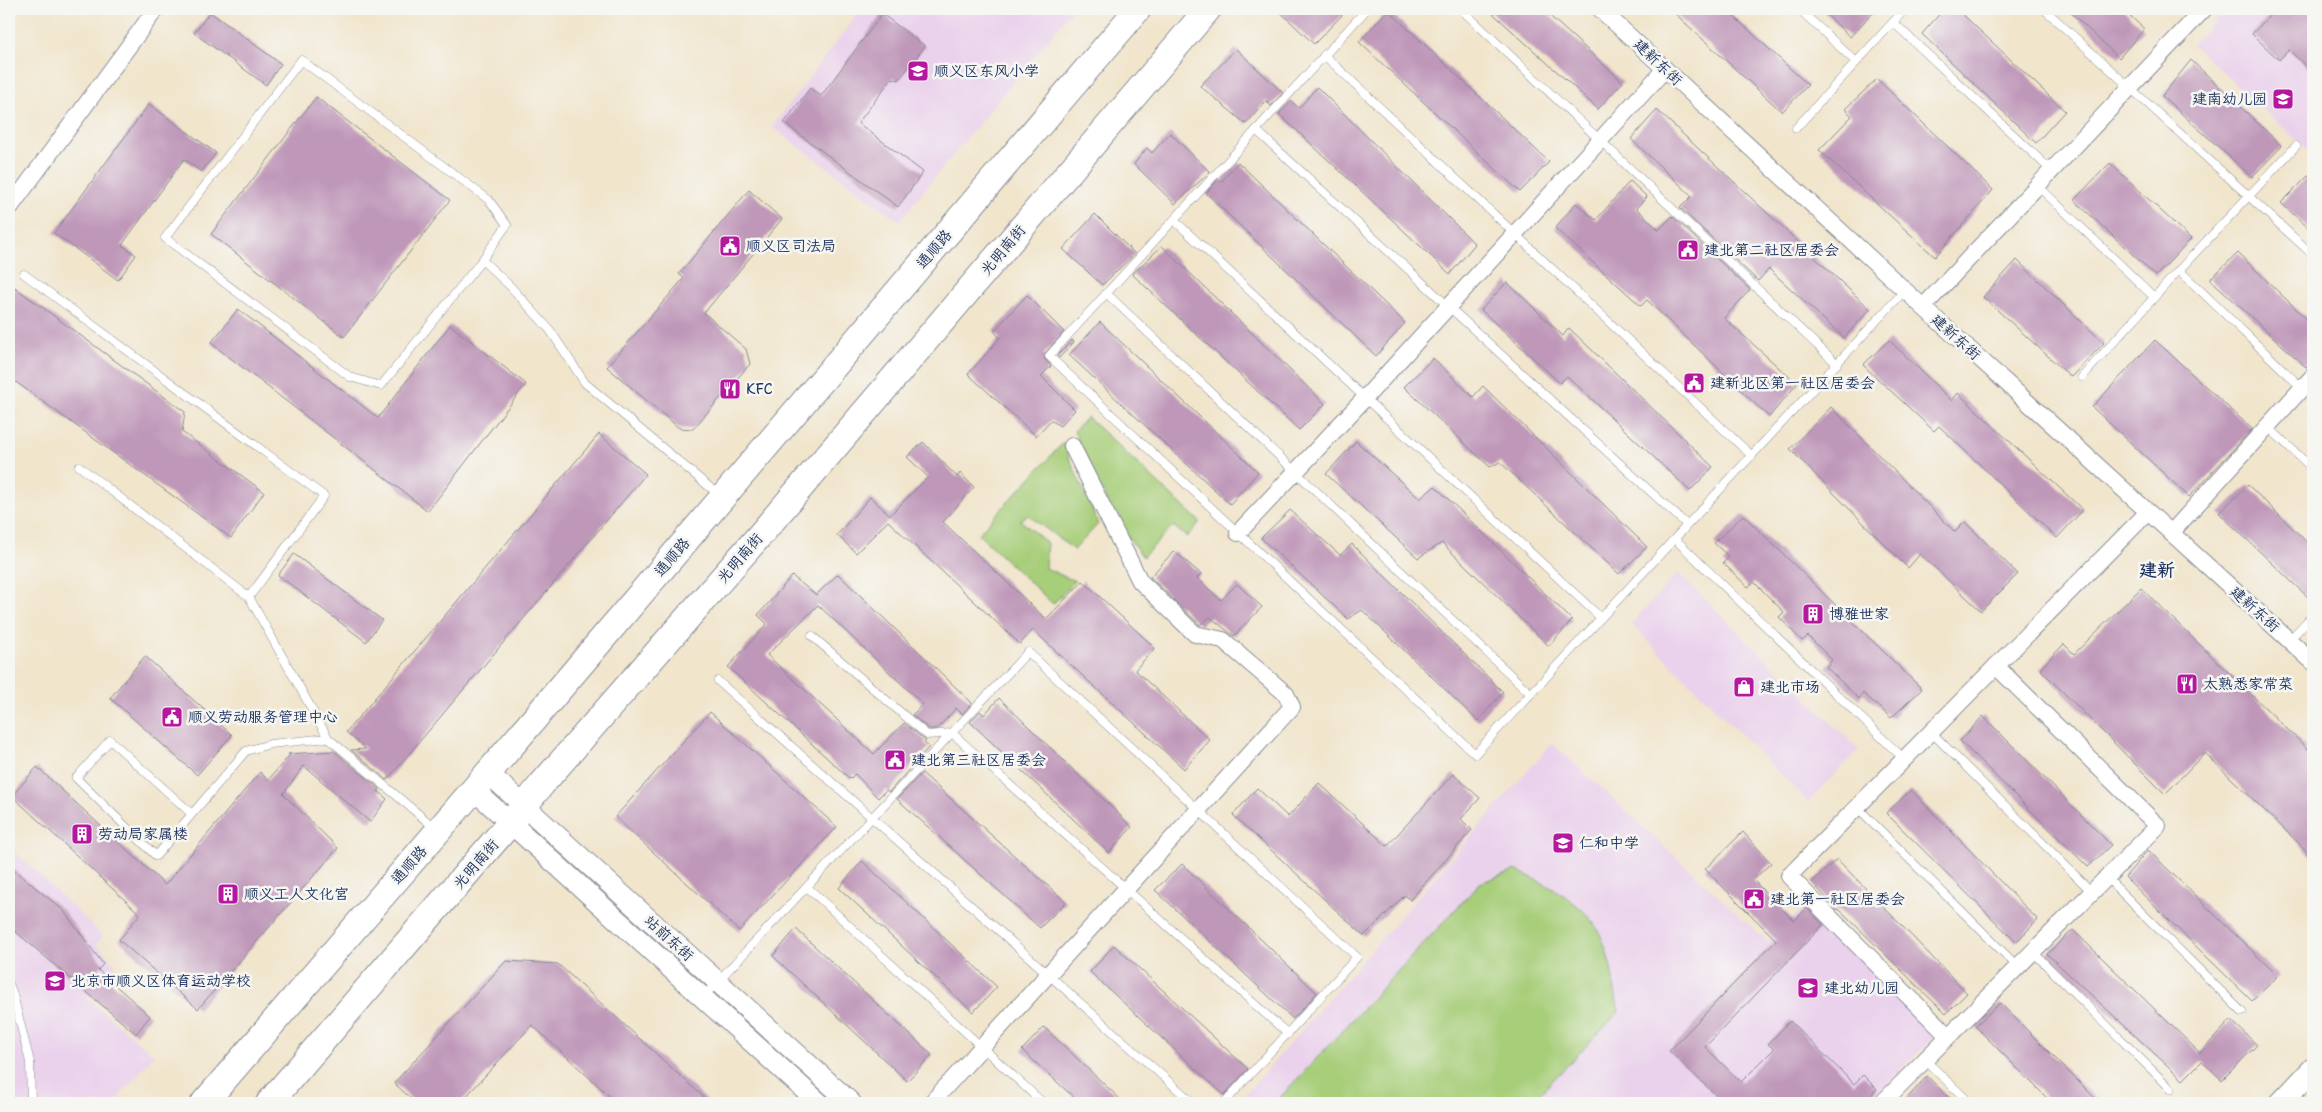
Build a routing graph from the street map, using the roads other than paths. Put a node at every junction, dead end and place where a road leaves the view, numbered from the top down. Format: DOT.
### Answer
graph roads {
  1 [pos="156,9"];
  2 [pos="1138,9"];
  3 [pos="1208,9"];
  4 [pos="1367,9"];
  5 [pos="1461,9"];
  6 [pos="1600,9"];
  7 [pos="1799,9"];
  8 [pos="1905,9"];
  9 [pos="2044,9"];
  10 [pos="2204,9"];
  11 [pos="1893,22"];
  12 [pos="1324,54"];
  13 [pos="1856,62"];
  14 [pos="1665,69"];
  15 [pos="2130,88"];
  16 [pos="1796,128"];
  17 [pos="1256,130"];
  18 [pos="1601,139"];
  19 [pos="2296,146"];
  20 [pos="2052,171"];
  21 [pos="2038,186"];
  22 [pos="2249,196"];
  23 [pos="9,209"];
  24 [pos="1174,220"];
  25 [pos="1513,233"];
  26 [pos="2313,255"];
  27 [pos="482,260"];
  28 [pos="2178,270"];
  29 [pos="24,274"];
  30 [pos="1906,290"];
  31 [pos="1106,293"];
  32 [pos="2154,297"];
  33 [pos="1448,305"];
  34 [pos="1924,307"];
  35 [pos="1837,364"];
  36 [pos="2313,376"];
  37 [pos="2082,377"];
  38 [pos="2302,388"];
  39 [pos="1364,398"];
  40 [pos="2267,426"];
  41 [pos="1072,446"];
  42 [pos="1752,456"];
  43 [pos="79,466"];
  44 [pos="2313,469"];
  45 [pos="1295,472"];
  46 [pos="722,498"];
  47 [pos="2148,512"];
  48 [pos="1687,525"];
  49 [pos="1238,533"];
  50 [pos="2171,533"];
  51 [pos="1675,539"];
  52 [pos="249,597"];
  53 [pos="2313,615"];
  54 [pos="1601,618"];
  55 [pos="812,636"];
  56 [pos="2289,640"];
  57 [pos="2313,662"];
  58 [pos="1996,666"];
  59 [pos="718,681"];
  60 [pos="1531,694"];
  61 [pos="1931,732"];
  62 [pos="952,733"];
  63 [pos="328,738"];
  64 [pos="1904,759"];
  65 [pos="480,781"];
  66 [pos="1858,807"];
  67 [pos="1198,810"];
  68 [pos="192,814"];
  69 [pos="518,814"];
  70 [pos="872,818"];
  71 [pos="438,831"];
  72 [pos="2107,878"];
  73 [pos="807,887"];
  74 [pos="1126,889"];
  75 [pos="2092,892"];
  76 [pos="2032,952"];
  77 [pos="2018,967"];
  78 [pos="1048,974"];
  79 [pos="718,982"];
  80 [pos="9,984"];
  81 [pos="703,997"];
  82 [pos="2242,1012"];
  83 [pos="1288,1034"];
  84 [pos="1948,1036"];
  85 [pos="982,1047"];
  86 [pos="1925,1060"];
  87 [pos="2313,1069"];
  88 [pos="2171,1089"];
  89 [pos="31,1103"];
  90 [pos="204,1103"];
  91 [pos="269,1103"];
  92 [pos="819,1103"];
  93 [pos="851,1103"];
  94 [pos="931,1103"];
  95 [pos="1043,1103"];
  96 [pos="1193,1103"];
  97 [pos="1224,1103"];
  98 [pos="1882,1103"];
  99 [pos="1970,1103"];
  100 [pos="2281,1103"];
  1 -- 23 [label="street"];
  2 -- 46 [label="main road, 通顺路"];
  3 -- 69 [label="main road, 光明南街"];
  4 -- 12 [label="lane"];
  5 -- 18 [label="lane"];
  6 -- 14 [label="street, 建新东街"];
  7 -- 13 [label="lane"];
  8 -- 11 [label="lane"];
  9 -- 15 [label="lane"];
  10 -- 15 [label="street"];
  11 -- 13 [label="lane"];
  11 -- 20 [label="lane"];
  12 -- 17 [label="lane"];
  12 -- 25 [label="lane"];
  13 -- 16 [label="lane"];
  14 -- 18 [label="street"];
  14 -- 30 [label="street, 建新东街"];
  15 -- 20 [label="street"];
  15 -- 22 [label="lane"];
  17 -- 24 [label="lane"];
  17 -- 33 [label="lane"];
  18 -- 25 [label="street"];
  18 -- 35 [label="lane"];
  19 -- 22 [label="lane"];
  20 -- 21 [label="street"];
  21 -- 32 [label="lane"];
  21 -- 34 [label="street"];
  22 -- 26 [label="lane"];
  22 -- 28 [label="lane"];
  24 -- 31 [label="lane"];
  24 -- 39 [label="lane"];
  25 -- 33 [label="street"];
  25 -- 42 [label="lane"];
  27 -- 27 [label="lane"];
  27 -- 46 [label="lane"];
  28 -- 32 [label="lane"];
  28 -- 38 [label="lane"];
  29 -- 52 [label="lane"];
  30 -- 34 [label="street, 建新东街"];
  30 -- 35 [label="lane"];
  31 -- 45 [label="lane"];
  31 -- 49 [label="lane"];
  32 -- 37 [label="lane"];
  33 -- 39 [label="street"];
  33 -- 48 [label="lane"];
  34 -- 47 [label="street, 建新东街"];
  35 -- 42 [label="lane"];
  36 -- 38 [label="street"];
  38 -- 40 [label="street"];
  39 -- 45 [label="street"];
  39 -- 54 [label="lane"];
  40 -- 44 [label="lane"];
  40 -- 50 [label="street"];
  41 -- 67 [label="street"];
  42 -- 48 [label="lane"];
  43 -- 52 [label="lane"];
  45 -- 49 [label="street"];
  45 -- 60 [label="lane"];
  46 -- 65 [label="main road, 通顺路"];
  47 -- 50 [label="street, 建新东街"];
  47 -- 58 [label="street"];
  48 -- 51 [label="lane"];
  49 -- 60 [label="lane"];
  50 -- 56 [label="street, 建新东街"];
  51 -- 54 [label="lane"];
  51 -- 64 [label="lane"];
  52 -- 63 [label="lane"];
  53 -- 56 [label="lane"];
  54 -- 60 [label="lane"];
  55 -- 62 [label="lane"];
  56 -- 57 [label="street, 建新东街"];
  58 -- 61 [label="street"];
  58 -- 72 [label="street"];
  59 -- 70 [label="lane"];
  61 -- 64 [label="street"];
  61 -- 75 [label="lane"];
  62 -- 67 [label="lane"];
  62 -- 70 [label="lane"];
  62 -- 74 [label="lane"];
  63 -- 68 [label="lane"];
  63 -- 71 [label="lane"];
  64 -- 66 [label="street"];
  65 -- 69 [label="street, 站前东街"];
  65 -- 71 [label="main road, 通顺路"];
  66 -- 77 [label="lane"];
  66 -- 84 [label="street"];
  67 -- 74 [label="street"];
  67 -- 83 [label="lane"];
  68 -- 68 [label="lane"];
  69 -- 79 [label="street, 站前东街"];
  69 -- 81 [label="street, 站前东街"];
  69 -- 91 [label="main road, 光明南街"];
  70 -- 73 [label="lane"];
  70 -- 78 [label="lane"];
  71 -- 90 [label="main road, 通顺路"];
  72 -- 75 [label="street"];
  72 -- 82 [label="lane"];
  73 -- 79 [label="lane"];
  73 -- 85 [label="lane"];
  74 -- 78 [label="street"];
  74 -- 83 [label="lane"];
  75 -- 76 [label="street"];
  76 -- 77 [label="street"];
  76 -- 88 [label="lane"];
  77 -- 84 [label="street"];
  78 -- 85 [label="street"];
  78 -- 96 [label="lane"];
  79 -- 81 [label="lane"];
  79 -- 93 [label="street, 站前东街"];
  80 -- 89 [label="lane"];
  81 -- 92 [label="street, 站前东街"];
  83 -- 97 [label="lane"];
  84 -- 86 [label="street"];
  85 -- 94 [label="street"];
  85 -- 95 [label="lane"];
  86 -- 98 [label="street"];
  86 -- 99 [label="lane"];
  87 -- 100 [label="main road"];
}
